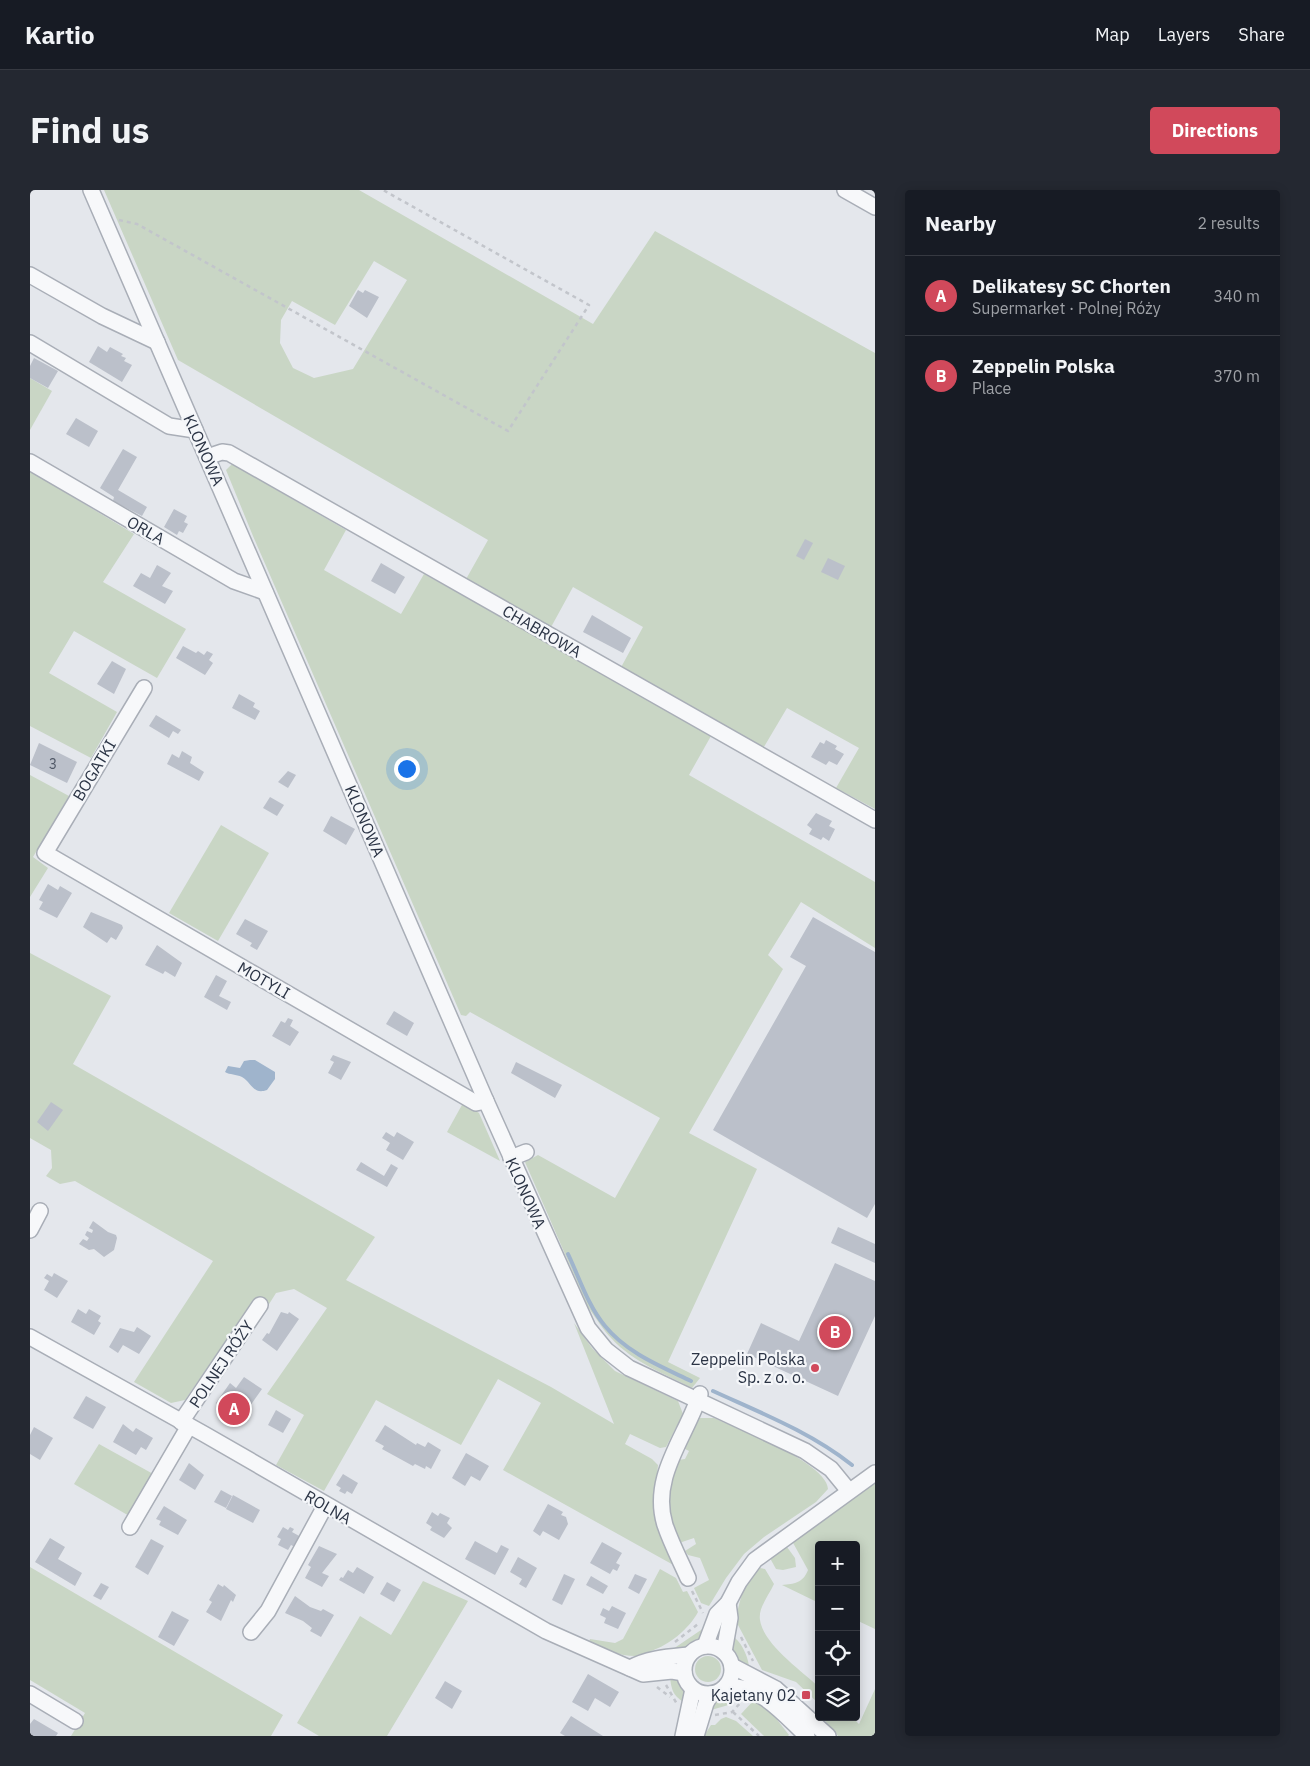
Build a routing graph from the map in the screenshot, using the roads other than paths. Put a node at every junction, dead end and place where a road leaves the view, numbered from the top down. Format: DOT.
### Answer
graph roads {
  1 [pos="91,190"];
  2 [pos="845,190"];
  3 [pos="875,207"];
  4 [pos="30,275"];
  5 [pos="157,342"];
  6 [pos="30,343"];
  7 [pos="195,430"];
  8 [pos="207,457"];
  9 [pos="30,462"];
  10 [pos="265,592"];
  11 [pos="144,688"];
  12 [pos="875,820"];
  13 [pos="44,853"];
  14 [pos="486,1101"];
  15 [pos="526,1152"];
  16 [pos="511,1158"];
  17 [pos="40,1211"];
  18 [pos="30,1230"];
  19 [pos="260,1305"];
  20 [pos="30,1337"];
  21 [pos="699,1398"];
  22 [pos="185,1424"];
  23 [pos="875,1473"];
  24 [pos="849,1491"];
  25 [pos="325,1506"];
  26 [pos="130,1527"];
  27 [pos="688,1578"];
  28 [pos="728,1603"];
  29 [pos="251,1632"];
  30 [pos="705,1646"];
  31 [pos="724,1652"];
  32 [pos="688,1655"];
  33 [pos="732,1666"];
  34 [pos="630,1668"];
  35 [pos="684,1673"];
  36 [pos="726,1686"];
  37 [pos="693,1689"];
  38 [pos="30,1694"];
  39 [pos="711,1694"];
  40 [pos="76,1721"];
  41 [pos="683,1736"];
  42 [pos="696,1736"];
  43 [pos="806,1736"];
  44 [pos="828,1736"];
  1 -- 5 [label="street, KLONOWA"];
  2 -- 3 [label="street"];
  4 -- 5 [label="street"];
  5 -- 7 [label="street, KLONOWA"];
  6 -- 7 [label="street"];
  7 -- 8 [label="street, KLONOWA"];
  8 -- 10 [label="street, KLONOWA"];
  8 -- 12 [label="street, CHABROWA"];
  9 -- 10 [label="street, ORLA"];
  10 -- 14 [label="street, KLONOWA"];
  11 -- 13 [label="street, BOGATKI"];
  13 -- 14 [label="street, MOTYLI"];
  14 -- 16 [label="street, KLONOWA"];
  15 -- 16 [label="street"];
  16 -- 21 [label="street, KLONOWA"];
  17 -- 18 [label="street"];
  19 -- 22 [label="street, POLNEJ RÓŻY"];
  20 -- 22 [label="street, ROLNA"];
  21 -- 24 [label="street, KLONOWA"];
  21 -- 27 [label="street"];
  22 -- 25 [label="street, ROLNA"];
  22 -- 26 [label="street, POLNEJ RÓŻY"];
  23 -- 24 [label="street"];
  24 -- 28 [label="street"];
  25 -- 29 [label="street"];
  25 -- 34 [label="street, ROLNA"];
  28 -- 30 [label="street"];
  28 -- 31 [label="street"];
  30 -- 31 [label="street"];
  30 -- 32 [label="street"];
  31 -- 33 [label="street"];
  32 -- 34 [label="street"];
  32 -- 35 [label="street"];
  33 -- 36 [label="street"];
  33 -- 44 [label="street"];
  34 -- 35 [label="street, ROLNA"];
  35 -- 37 [label="street"];
  36 -- 39 [label="street"];
  36 -- 43 [label="street"];
  37 -- 39 [label="street"];
  37 -- 41 [label="street"];
  38 -- 40 [label="street"];
  39 -- 42 [label="street"];
}
